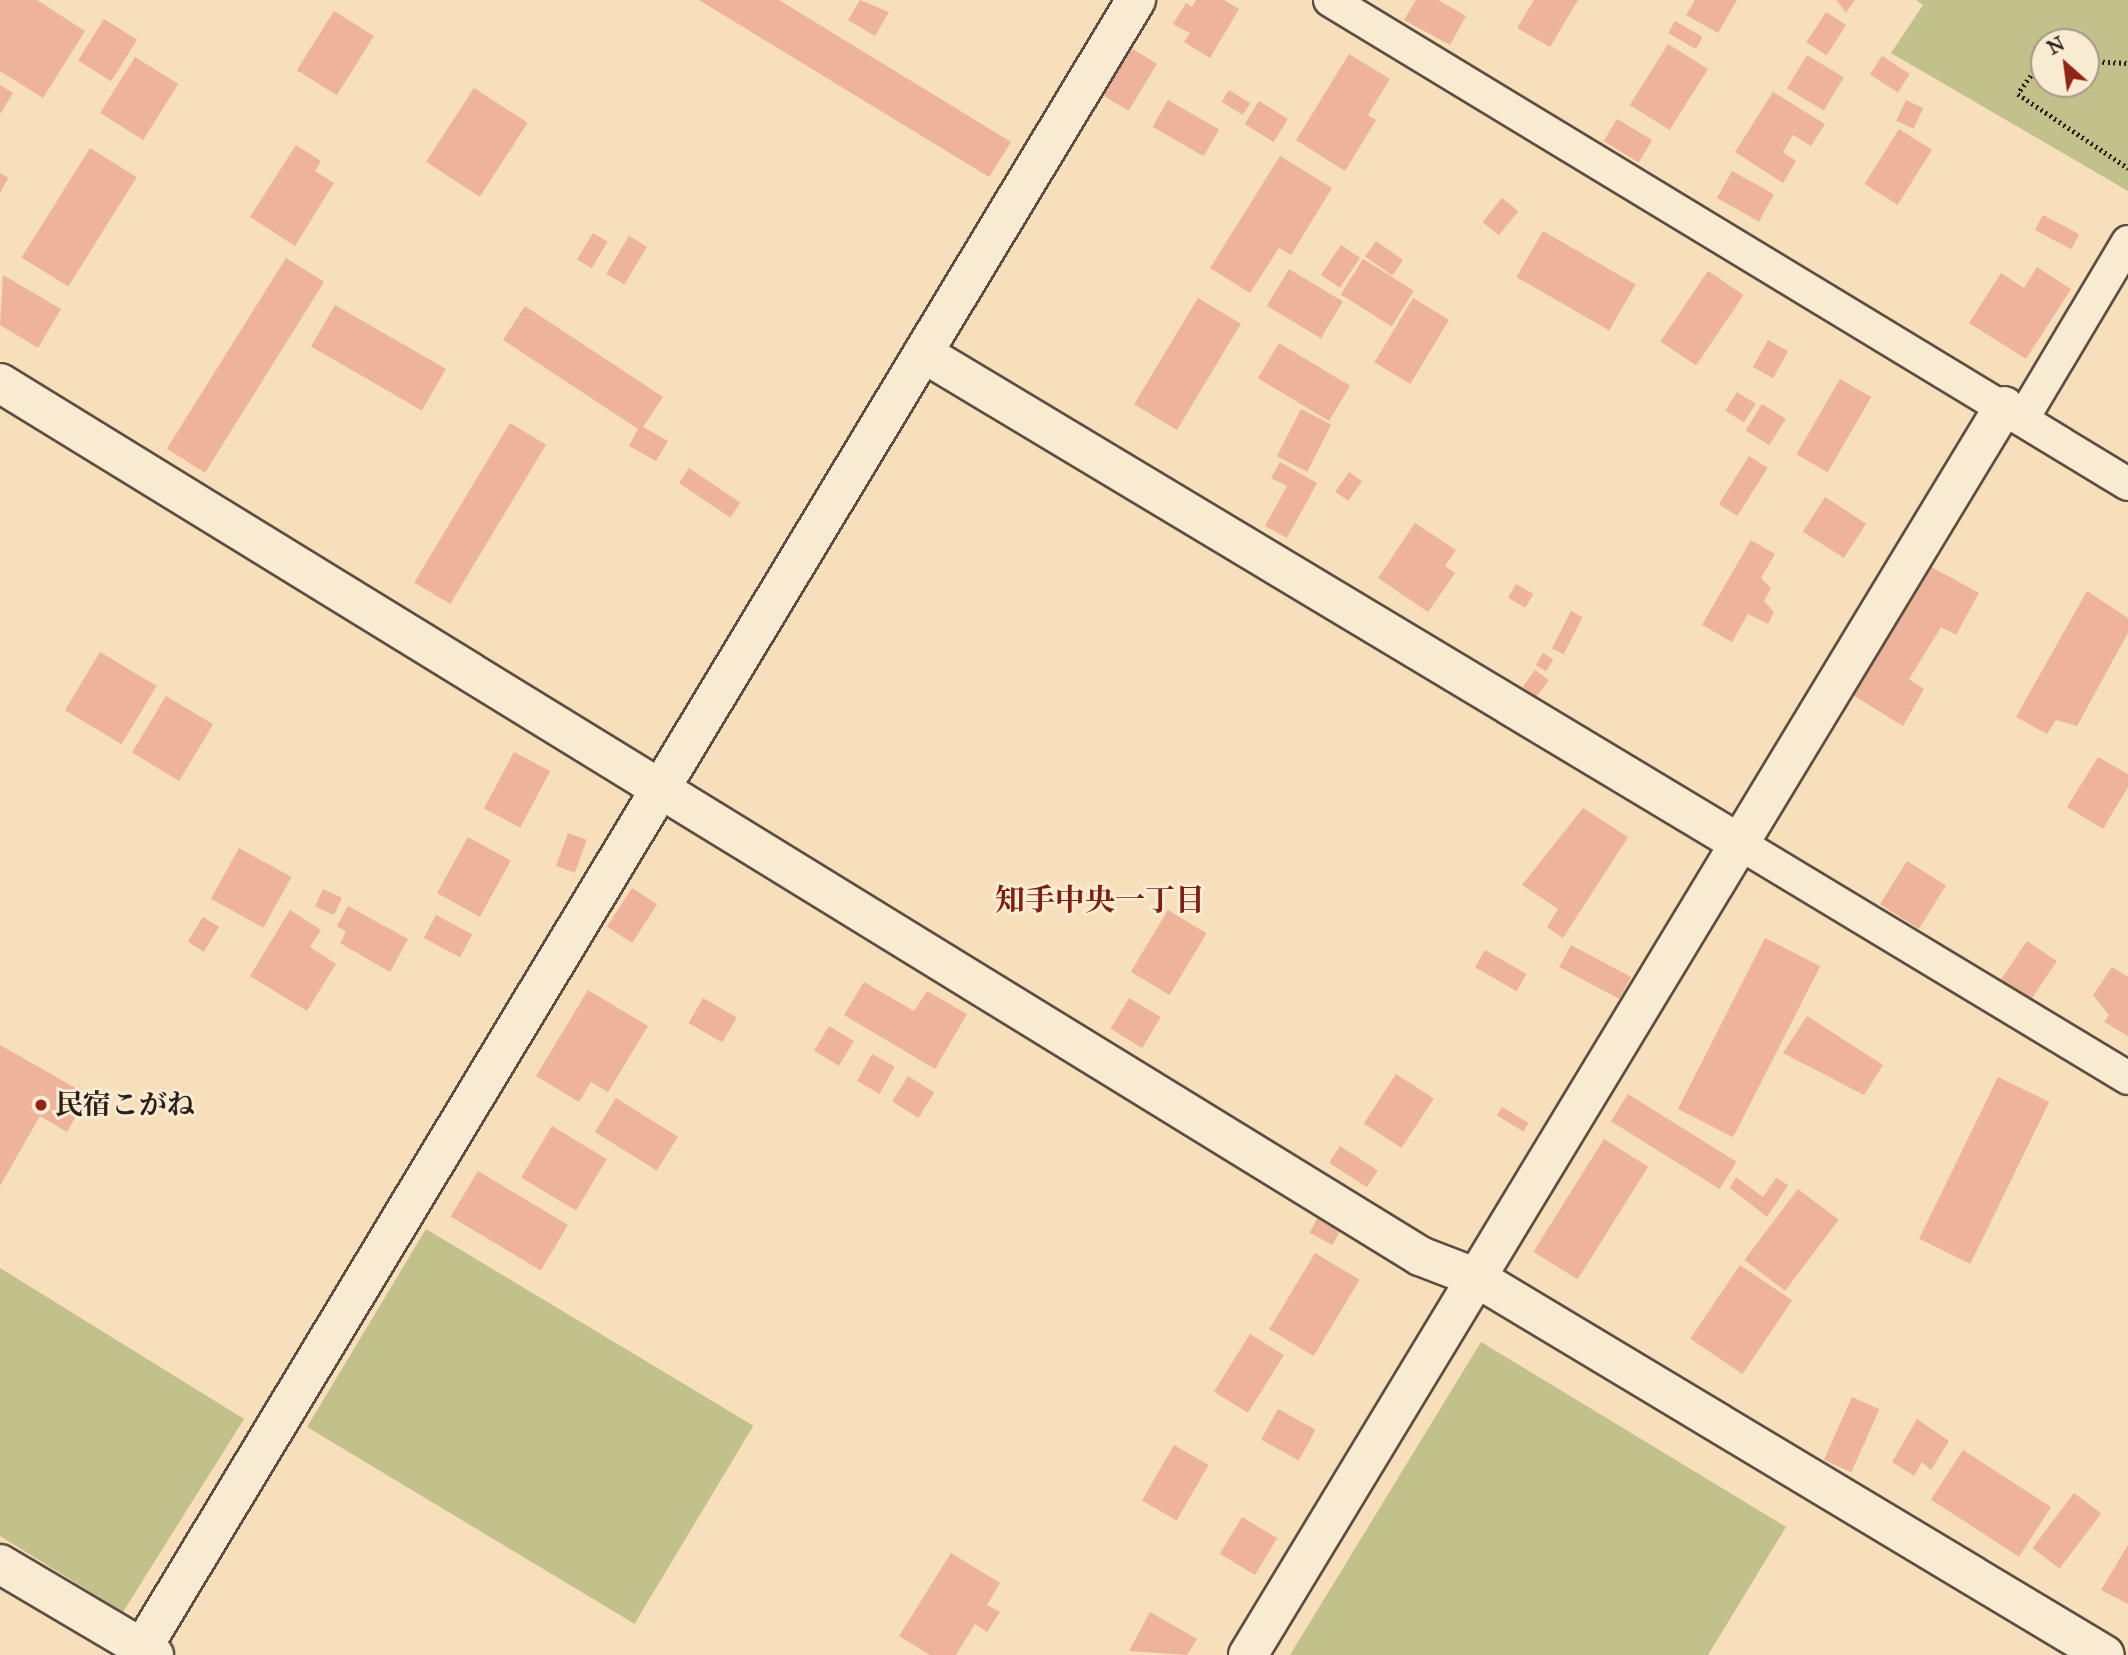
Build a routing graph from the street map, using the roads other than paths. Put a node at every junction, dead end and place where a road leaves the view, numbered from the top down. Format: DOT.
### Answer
graph roads {
  1 [pos="1136,0"];
  2 [pos="1330,0"];
  3 [pos="2128,242"];
  4 [pos="923,353"];
  5 [pos="0,383"];
  6 [pos="2013,412"];
  7 [pos="2128,484"];
  8 [pos="657,787"];
  9 [pos="1742,845"];
  10 [pos="2128,1078"];
  11 [pos="1477,1278"];
  12 [pos="0,1564"];
  13 [pos="145,1653"];
  14 [pos="1248,1655"];
  15 [pos="2105,1655"];
  1 -- 4 [label="street"];
  2 -- 6 [label="street"];
  3 -- 6 [label="street"];
  4 -- 8 [label="street"];
  4 -- 9 [label="street"];
  5 -- 8 [label="street"];
  6 -- 7 [label="street"];
  6 -- 9 [label="street"];
  8 -- 11 [label="street"];
  8 -- 13 [label="street"];
  9 -- 10 [label="street"];
  9 -- 11 [label="street"];
  11 -- 14 [label="street"];
  11 -- 15 [label="street"];
  12 -- 13 [label="street"];
}
